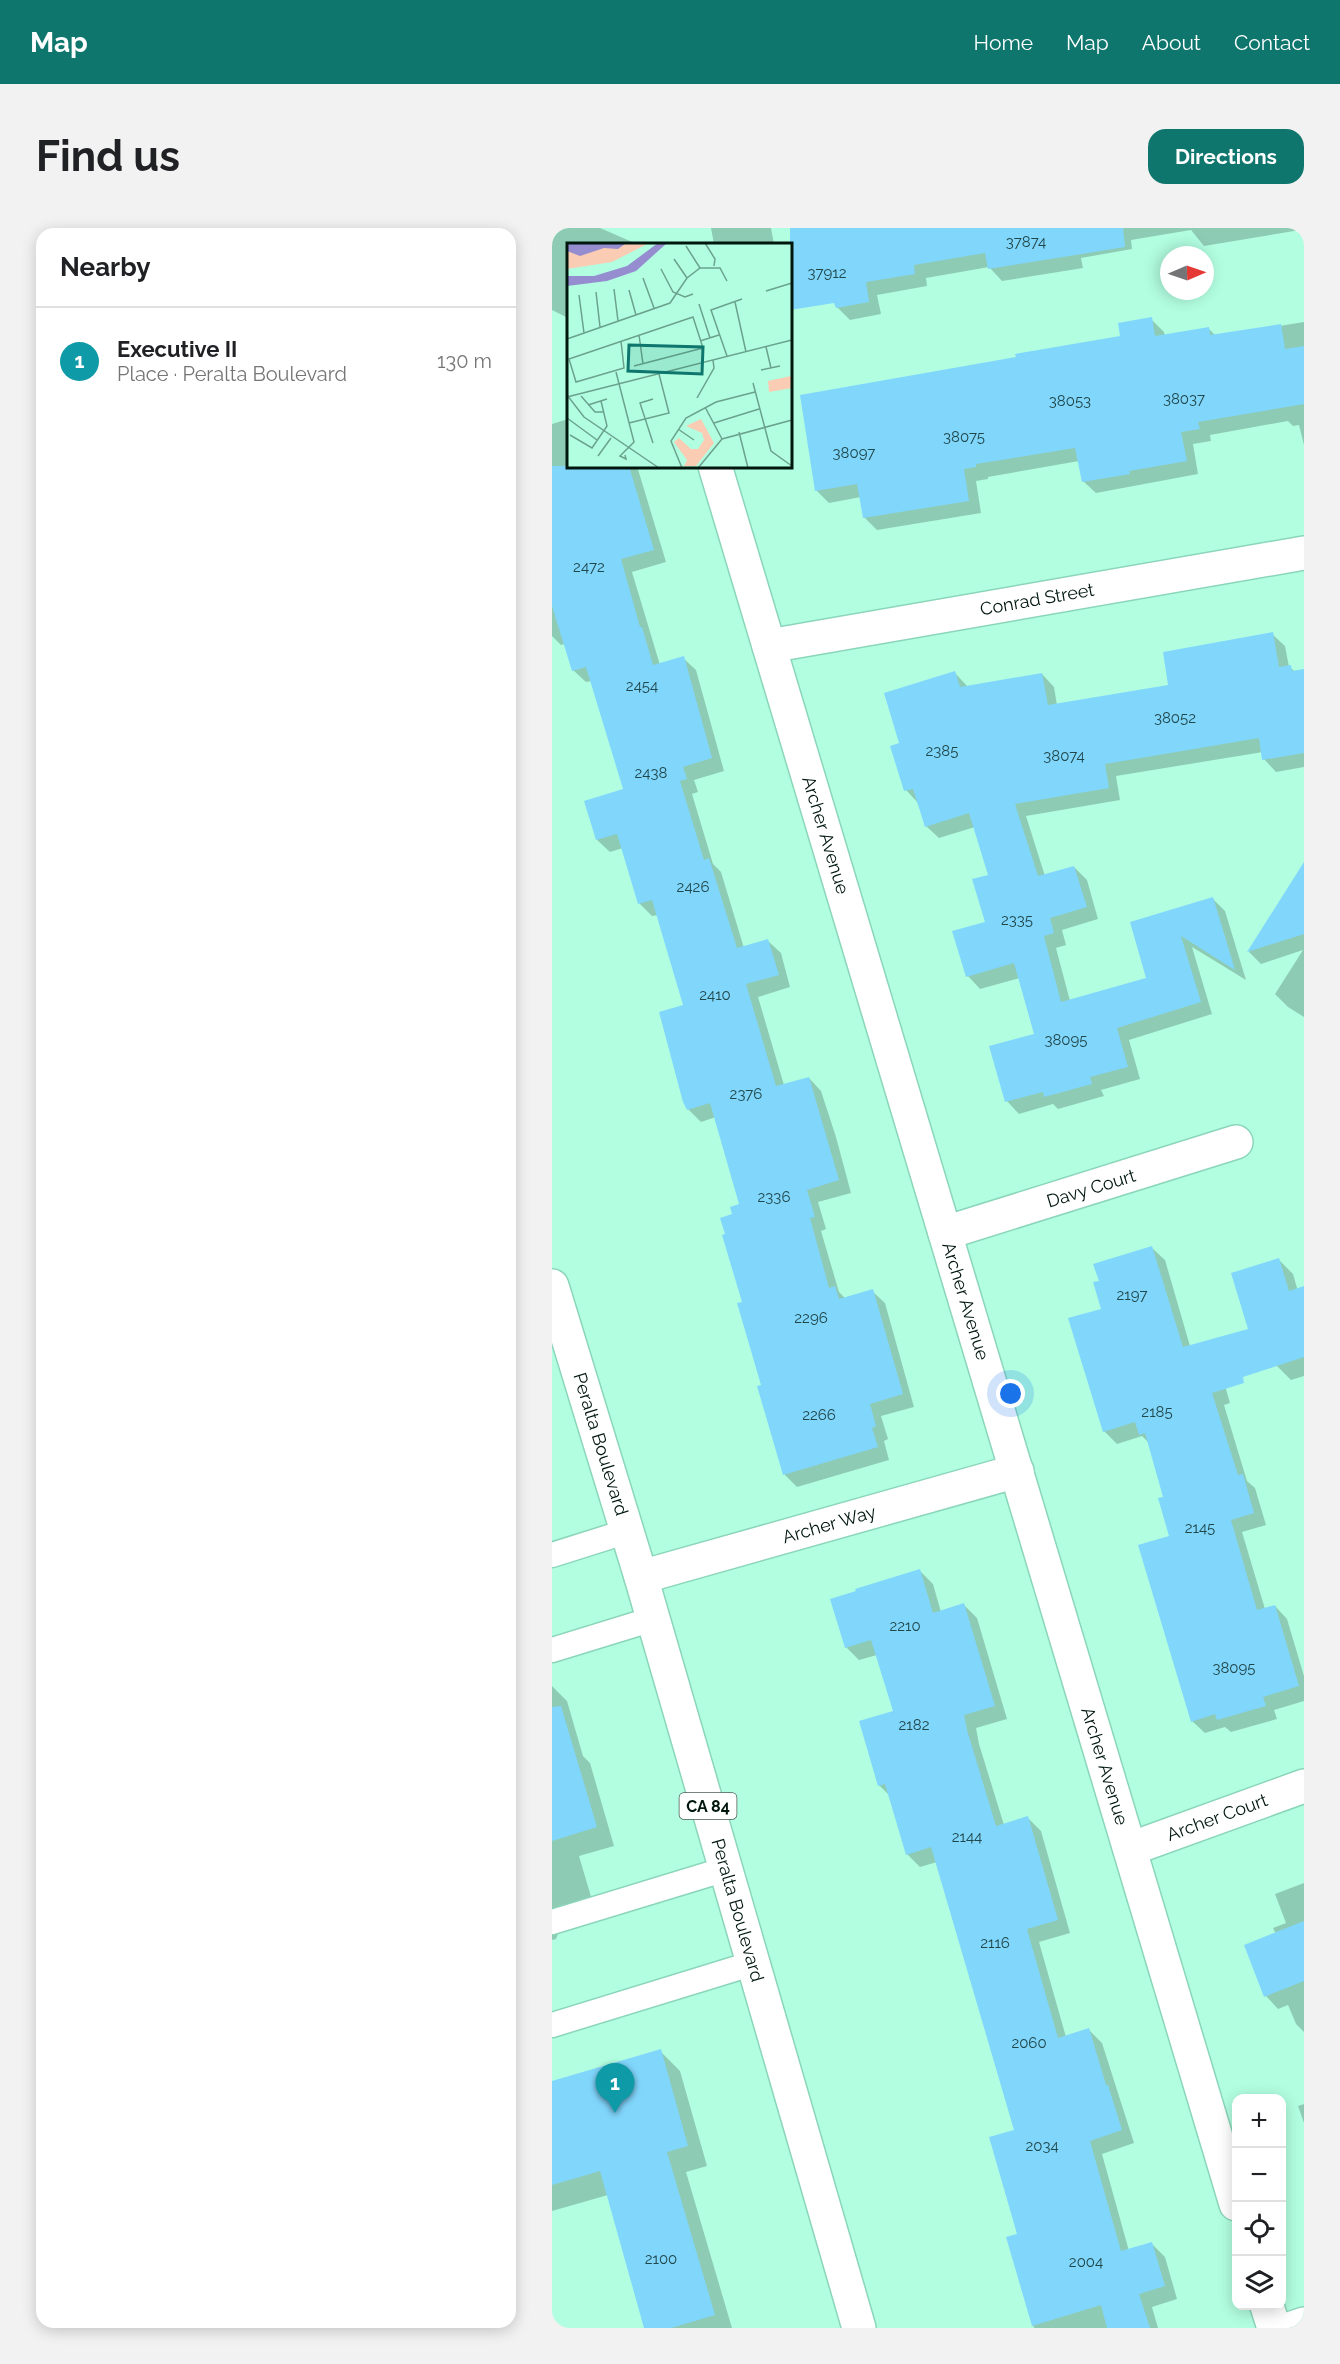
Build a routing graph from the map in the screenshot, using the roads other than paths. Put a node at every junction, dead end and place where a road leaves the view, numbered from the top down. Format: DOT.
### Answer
graph roads {
  1 [pos="716,468"];
  2 [pos="1304,553"];
  3 [pos="769,646"];
  4 [pos="1236,1142"];
  5 [pos="945,1233"];
  6 [pos="552,1286"];
  7 [pos="561,1344"];
  8 [pos="1017,1471"];
  9 [pos="628,1531"];
  10 [pos="552,1555"];
  11 [pos="641,1577"];
  12 [pos="654,1619"];
  13 [pos="552,1650"];
  14 [pos="1304,1786"];
  15 [pos="1130,1849"];
  16 [pos="726,1869"];
  17 [pos="552,1922"];
  18 [pos="754,1963"];
  19 [pos="552,2025"];
  20 [pos="1235,2202"];
  21 [pos="1268,2310"];
  22 [pos="1304,2324"];
  23 [pos="859,2328"];
  24 [pos="1274,2328"];
  25 [pos="1292,2328"];
  1 -- 3 [label="street, Archer Avenue"];
  2 -- 3 [label="street, Conrad Street"];
  3 -- 5 [label="street, Archer Avenue"];
  4 -- 5 [label="street, Davy Court"];
  5 -- 8 [label="street, Archer Avenue"];
  6 -- 7 [label="street, Peralta Boulevard / CA 84"];
  7 -- 9 [label="street, Peralta Boulevard / CA 84"];
  8 -- 11 [label="street, Archer Way"];
  8 -- 15 [label="street, Archer Avenue"];
  9 -- 10 [label="lane"];
  9 -- 11 [label="street, Peralta Boulevard / CA 84"];
  11 -- 12 [label="street, Peralta Boulevard / CA 84"];
  12 -- 13 [label="lane"];
  12 -- 16 [label="street, Peralta Boulevard / CA 84"];
  14 -- 15 [label="street, Archer Court"];
  15 -- 20 [label="street, Archer Avenue"];
  16 -- 17 [label="lane"];
  16 -- 18 [label="street, Peralta Boulevard / CA 84"];
  18 -- 19 [label="lane"];
  18 -- 23 [label="street, Peralta Boulevard / CA 84"];
  21 -- 24 [label="street"];
  22 -- 25 [label="street"];
}
